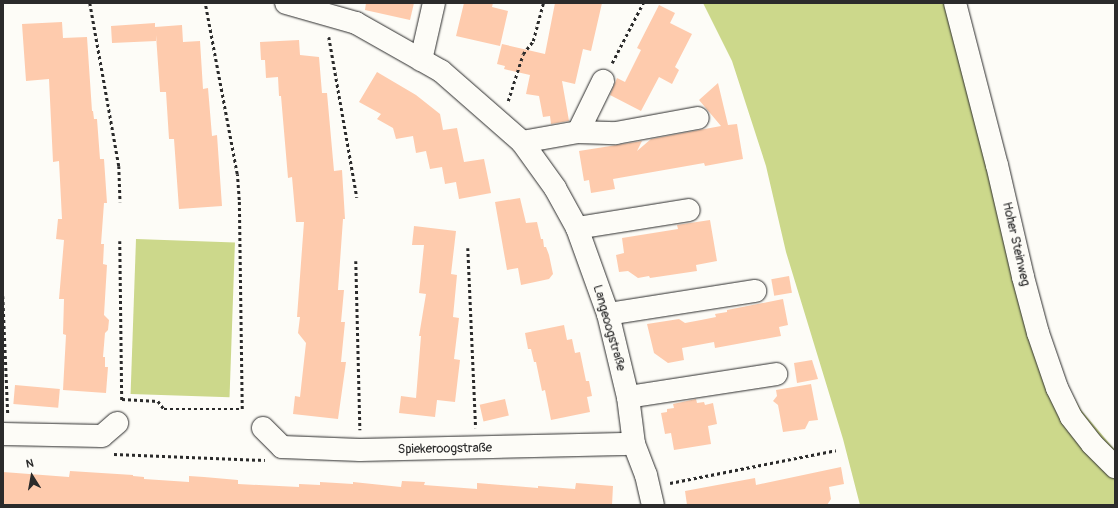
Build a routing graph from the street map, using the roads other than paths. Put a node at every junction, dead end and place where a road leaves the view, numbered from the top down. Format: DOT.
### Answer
graph roads {
  1 [pos="286,3"];
  2 [pos="434,3"];
  3 [pos="955,3"];
  4 [pos="421,60"];
  5 [pos="603,81"];
  6 [pos="698,118"];
  7 [pos="578,132"];
  8 [pos="522,142"];
  9 [pos="689,210"];
  10 [pos="577,228"];
  11 [pos="755,291"];
  12 [pos="608,314"];
  13 [pos="776,374"];
  14 [pos="628,397"];
  15 [pos="117,423"];
  16 [pos="263,428"];
  17 [pos="6,434"];
  18 [pos="634,444"];
  19 [pos="1115,467"];
  20 [pos="651,496"];
  1 -- 4 [label="street, Langeoogstraße"];
  2 -- 4 [label="street"];
  3 -- 19 [label="street, Hoher Steinweg"];
  4 -- 8 [label="street, Langeoogstraße"];
  5 -- 7 [label="street"];
  6 -- 7 [label="street"];
  7 -- 8 [label="street"];
  8 -- 10 [label="street, Langeoogstraße"];
  9 -- 10 [label="street"];
  10 -- 12 [label="street, Langeoogstraße"];
  11 -- 12 [label="street"];
  12 -- 14 [label="street, Langeoogstraße"];
  13 -- 14 [label="street"];
  14 -- 18 [label="street, Langeoogstraße"];
  15 -- 17 [label="street"];
  16 -- 18 [label="street, Spiekeroogstraße"];
  18 -- 20 [label="street, Langeoogstraße"];
}
